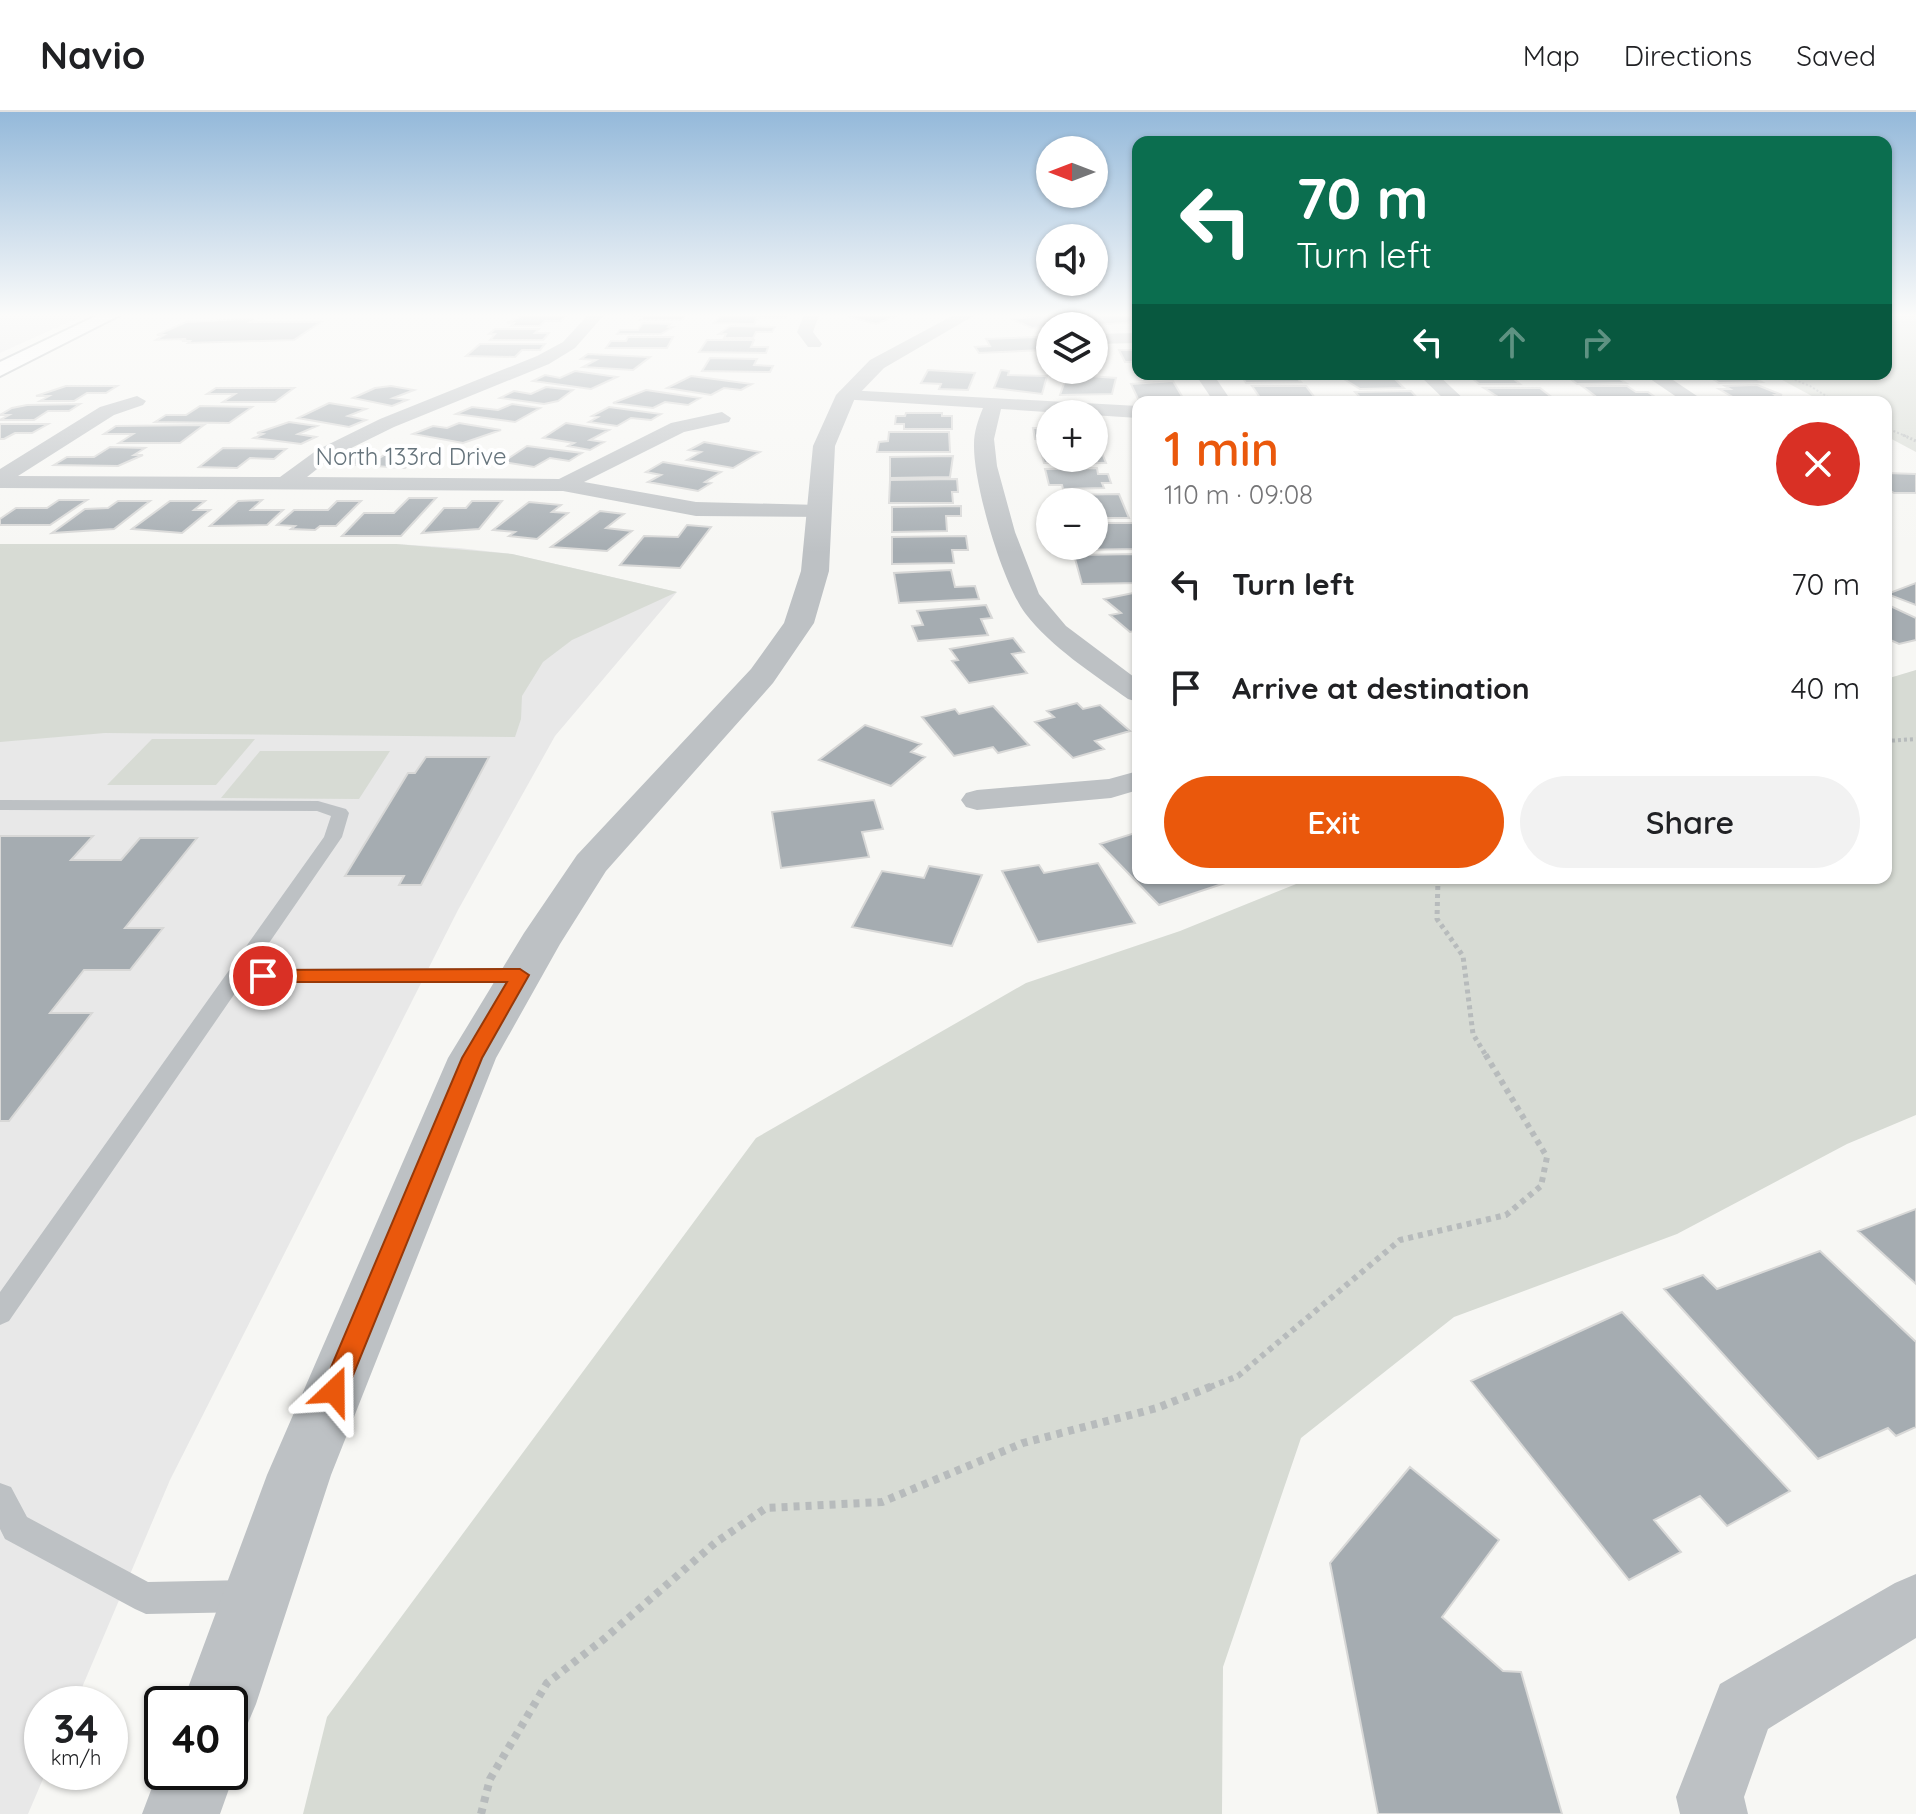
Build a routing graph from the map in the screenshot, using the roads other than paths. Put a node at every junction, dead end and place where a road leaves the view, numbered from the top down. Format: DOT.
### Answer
graph roads {
  1 [pos="458,394"];
  2 [pos="846,395"];
  3 [pos="137,401"];
  4 [pos="994,403"];
  5 [pos="1132,412"];
  6 [pos="722,418"];
  7 [pos="0,480"];
  8 [pos="286,483"];
  9 [pos="563,485"];
  10 [pos="820,512"];
  11 [pos="1132,689"];
  12 [pos="1132,782"];
  13 [pos="977,800"];
  14 [pos="0,805"];
  15 [pos="520,975"];
  16 [pos="236,976"];
  17 [pos="0,1313"];
  18 [pos="0,1498"];
  19 [pos="256,1596"];
  20 [pos="1916,1604"];
  21 [pos="225,1686"];
  22 [pos="190,1790"];
  23 [pos="181,1814"];
  24 [pos="1714,1814"];
  1 -- 8 [label="street"];
  2 -- 4 [label="street"];
  2 -- 10 [label="street"];
  3 -- 7 [label="street"];
  4 -- 5 [label="street"];
  4 -- 11 [label="street"];
  6 -- 9 [label="street"];
  7 -- 8 [label="street, North 133rd Drive"];
  8 -- 9 [label="street, North 133rd Drive"];
  9 -- 10 [label="street, North 133rd Drive"];
  10 -- 15 [label="street"];
  12 -- 13 [label="street"];
  14 -- 16 [label="lane"];
  15 -- 16 [label="lane"];
  15 -- 19 [label="street"];
  16 -- 17 [label="lane"];
  18 -- 19 [label="lane"];
  19 -- 21 [label="street"];
  20 -- 24 [label="street"];
  22 -- 23 [label="street"];
}
